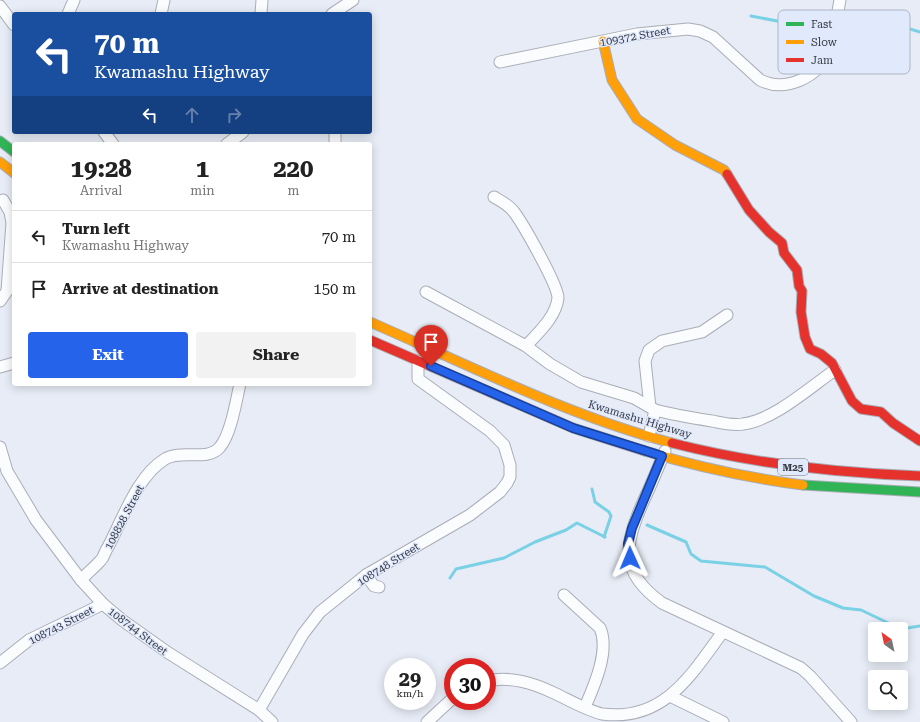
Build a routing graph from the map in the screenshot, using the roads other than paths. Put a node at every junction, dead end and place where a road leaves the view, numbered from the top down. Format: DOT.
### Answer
graph roads {
  1 [pos="74,0"];
  2 [pos="164,0"];
  3 [pos="262,0"];
  4 [pos="353,0"];
  5 [pos="840,0"];
  6 [pos="0,6"];
  7 [pos="838,10"];
  8 [pos="69,12"];
  9 [pos="161,12"];
  10 [pos="260,12"];
  11 [pos="335,12"];
  12 [pos="12,22"];
  13 [pos="603,41"];
  14 [pos="500,62"];
  15 [pos="810,74"];
  16 [pos="240,134"];
  17 [pos="0,141"];
  18 [pos="230,142"];
  19 [pos="12,150"];
  20 [pos="0,162"];
  21 [pos="12,171"];
  22 [pos="494,197"];
  23 [pos="3,200"];
  24 [pos="426,292"];
  25 [pos="0,301"];
  26 [pos="727,315"];
  27 [pos="372,323"];
  28 [pos="372,341"];
  29 [pos="526,346"];
  30 [pos="418,361"];
  31 [pos="12,364"];
  32 [pos="0,367"];
  33 [pos="835,370"];
  34 [pos="239,386"];
  35 [pos="652,409"];
  36 [pos="649,436"];
  37 [pos="920,441"];
  38 [pos="668,442"];
  39 [pos="0,447"];
  40 [pos="662,456"];
  41 [pos="920,476"];
  42 [pos="920,492"];
  43 [pos="366,575"];
  44 [pos="81,580"];
  45 [pos="379,587"];
  46 [pos="564,595"];
  47 [pos="103,604"];
  48 [pos="722,633"];
  49 [pos="0,663"];
  50 [pos="496,679"];
  51 [pos="672,697"];
  52 [pos="444,707"];
  53 [pos="585,707"];
  54 [pos="259,710"];
  55 [pos="269,721"];
  56 [pos="429,721"];
  57 [pos="723,722"];
  58 [pos="851,722"];
  1 -- 8 [label="street"];
  2 -- 9 [label="street"];
  3 -- 10 [label="street"];
  4 -- 11 [label="street"];
  5 -- 7 [label="street, 109372 Street"];
  6 -- 12 [label="street"];
  13 -- 14 [label="street, 109372 Street"];
  13 -- 15 [label="street, 109372 Street"];
  13 -- 33 [label="main road"];
  16 -- 18 [label="street"];
  17 -- 19 [label="main road"];
  20 -- 21 [label="main road"];
  22 -- 29 [label="street"];
  23 -- 25 [label="street"];
  24 -- 29 [label="street"];
  26 -- 35 [label="street"];
  27 -- 36 [label="main road, Kwamashu Highway / M25"];
  28 -- 30 [label="main road, M25"];
  29 -- 35 [label="street"];
  30 -- 40 [label="main road, M25"];
  30 -- 43 [label="street, 108748 Street"];
  31 -- 32 [label="street"];
  33 -- 35 [label="street"];
  33 -- 37 [label="main road"];
  34 -- 44 [label="street, 108828 Street"];
  35 -- 36 [label="street"];
  36 -- 38 [label="main road, Kwamashu Highway / M25"];
  38 -- 40 [label="street"];
  38 -- 41 [label="main road, Kwamashu Highway / M25"];
  39 -- 44 [label="street, 108744 Street"];
  40 -- 42 [label="main road, M25"];
  40 -- 48 [label="street"];
  43 -- 45 [label="street"];
  43 -- 54 [label="street, 108748 Street"];
  44 -- 47 [label="street, 108744 Street"];
  46 -- 53 [label="street"];
  47 -- 49 [label="street, 108743 Street"];
  47 -- 54 [label="street, 108744 Street"];
  48 -- 51 [label="street"];
  48 -- 58 [label="street"];
  50 -- 53 [label="street"];
  51 -- 53 [label="street"];
  51 -- 57 [label="street"];
  52 -- 56 [label="street"];
  54 -- 55 [label="street, 108744 Street"];
}
